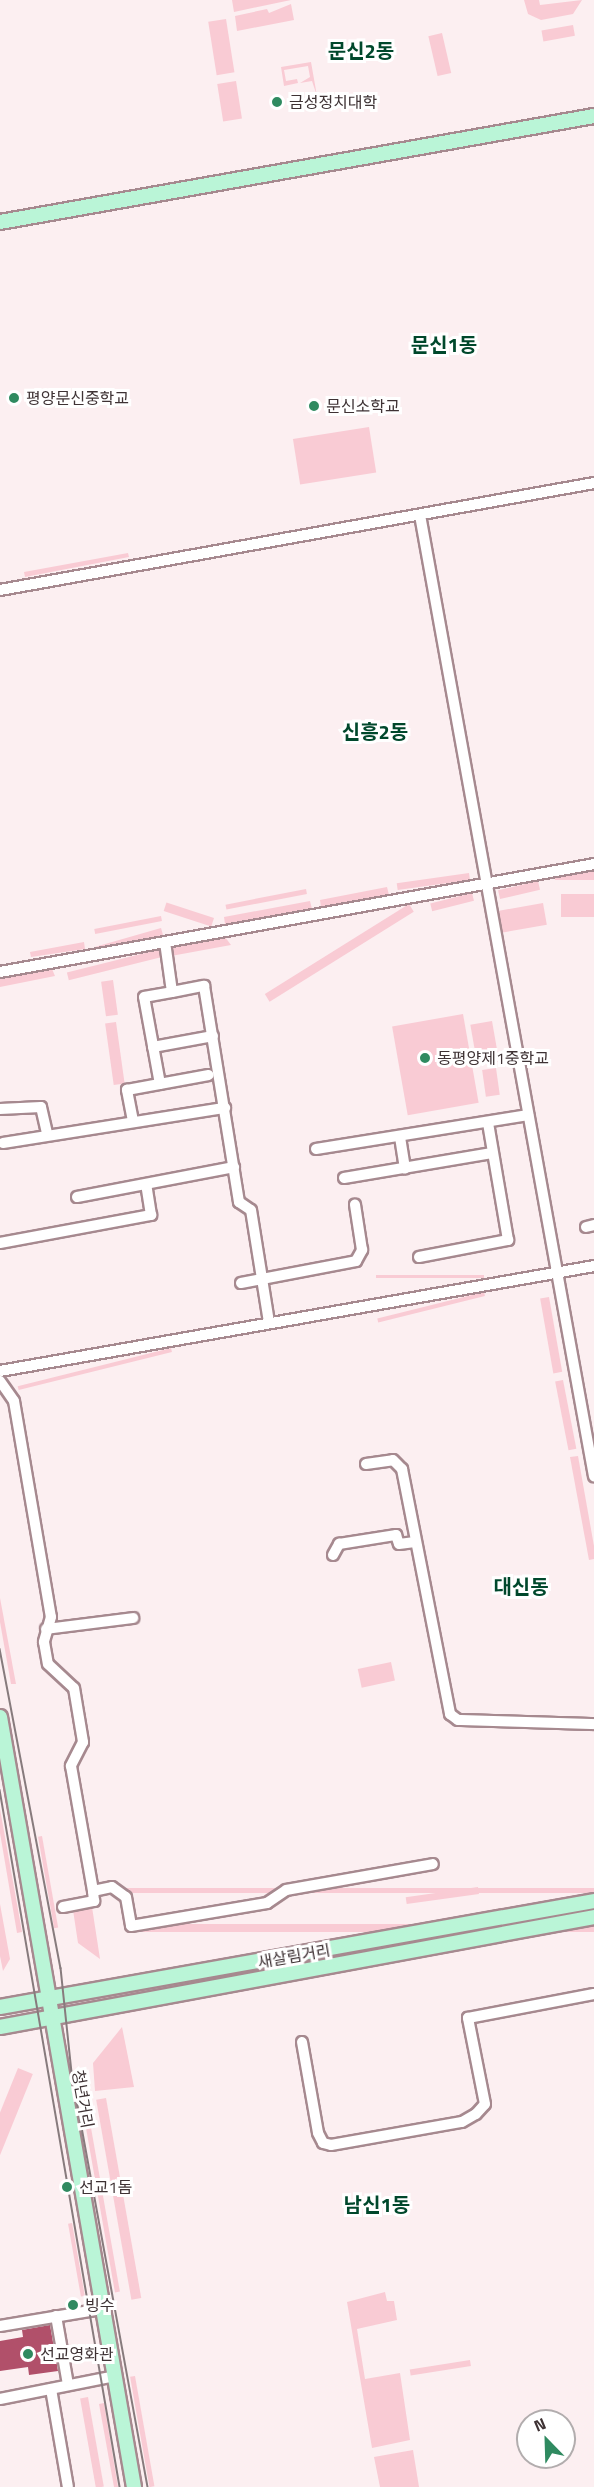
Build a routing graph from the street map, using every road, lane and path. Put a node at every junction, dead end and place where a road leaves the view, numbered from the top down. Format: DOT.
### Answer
graph roads {
  1 [pos="594,116"];
  2 [pos="0,222"];
  3 [pos="594,483"];
  4 [pos="420,515"];
  5 [pos="0,590"];
  6 [pos="594,864"];
  7 [pos="486,884"];
  8 [pos="165,942"];
  9 [pos="0,972"];
  10 [pos="172,992"];
  11 [pos="213,1036"];
  12 [pos="153,1047"];
  13 [pos="208,1075"];
  14 [pos="160,1084"];
  15 [pos="225,1108"];
  16 [pos="0,1109"];
  17 [pos="528,1115"];
  18 [pos="133,1121"];
  19 [pos="488,1123"];
  20 [pos="47,1134"];
  21 [pos="400,1137"];
  22 [pos="3,1143"];
  23 [pos="316,1149"];
  24 [pos="492,1152"];
  25 [pos="234,1167"];
  26 [pos="405,1169"];
  27 [pos="344,1178"];
  28 [pos="146,1184"];
  29 [pos="77,1197"];
  30 [pos="355,1205"];
  31 [pos="0,1243"];
  32 [pos="419,1257"];
  33 [pos="594,1266"];
  34 [pos="556,1273"];
  35 [pos="263,1279"];
  36 [pos="241,1283"];
  37 [pos="270,1322"];
  38 [pos="0,1371"];
  39 [pos="0,1381"];
  40 [pos="366,1464"];
  41 [pos="594,1476"];
  42 [pos="414,1542"];
  43 [pos="333,1555"];
  44 [pos="133,1618"];
  45 [pos="46,1629"];
  46 [pos="0,1717"];
  47 [pos="594,1724"];
  48 [pos="433,1864"];
  49 [pos="93,1891"];
  50 [pos="594,1901"];
  51 [pos="63,1907"];
  52 [pos="594,1917"];
  53 [pos="594,1994"];
  54 [pos="50,1998"];
  55 [pos="0,2007"];
  56 [pos="54,2017"];
  57 [pos="0,2027"];
  58 [pos="302,2042"];
  59 [pos="102,2309"];
  60 [pos="56,2316"];
  61 [pos="0,2326"];
  62 [pos="116,2376"];
  63 [pos="68,2385"];
  64 [pos="51,2389"];
  65 [pos="0,2399"];
  66 [pos="68,2487"];
  67 [pos="134,2487"];
  1 -- 2 [label="main road"];
  3 -- 4 [label="street"];
  4 -- 5 [label="street"];
  4 -- 7 [label="street"];
  6 -- 7 [label="street"];
  7 -- 8 [label="street"];
  7 -- 17 [label="street"];
  8 -- 9 [label="street"];
  8 -- 10 [label="street"];
  10 -- 11 [label="street"];
  10 -- 12 [label="street"];
  11 -- 12 [label="street"];
  11 -- 15 [label="street"];
  12 -- 14 [label="street"];
  13 -- 14 [label="street"];
  14 -- 18 [label="street"];
  15 -- 18 [label="street"];
  15 -- 25 [label="street"];
  16 -- 20 [label="street"];
  17 -- 19 [label="street"];
  17 -- 34 [label="street"];
  18 -- 20 [label="street"];
  19 -- 21 [label="street"];
  19 -- 24 [label="street"];
  20 -- 22 [label="street"];
  21 -- 23 [label="street"];
  21 -- 26 [label="street"];
  24 -- 26 [label="street"];
  24 -- 32 [label="street"];
  25 -- 28 [label="street"];
  25 -- 35 [label="street"];
  26 -- 27 [label="street"];
  28 -- 29 [label="street"];
  28 -- 31 [label="street"];
  30 -- 35 [label="street"];
  33 -- 34 [label="street"];
  34 -- 37 [label="street"];
  34 -- 41 [label="street"];
  35 -- 36 [label="street"];
  35 -- 37 [label="street"];
  37 -- 38 [label="street"];
  39 -- 45 [label="street"];
  40 -- 42 [label="street"];
  42 -- 43 [label="street"];
  42 -- 47 [label="street"];
  44 -- 45 [label="street"];
  45 -- 49 [label="street"];
  46 -- 54 [label="main road, 청년거리"];
  48 -- 49 [label="street"];
  49 -- 51 [label="street"];
  50 -- 54 [label="main road, 새살림거리"];
  52 -- 56 [label="main road, 새살림거리"];
  53 -- 58 [label="street"];
  54 -- 55 [label="main road, 새살림거리"];
  54 -- 56 [label="main road, 청년거리"];
  56 -- 57 [label="main road, 새살림거리"];
  56 -- 59 [label="main road, 청년거리"];
  59 -- 60 [label="street"];
  59 -- 62 [label="main road, 청년거리"];
  60 -- 61 [label="street"];
  60 -- 63 [label="street"];
  62 -- 63 [label="street"];
  62 -- 67 [label="main road, 청년거리"];
  63 -- 64 [label="street"];
  64 -- 65 [label="street"];
  64 -- 66 [label="street"];
}
